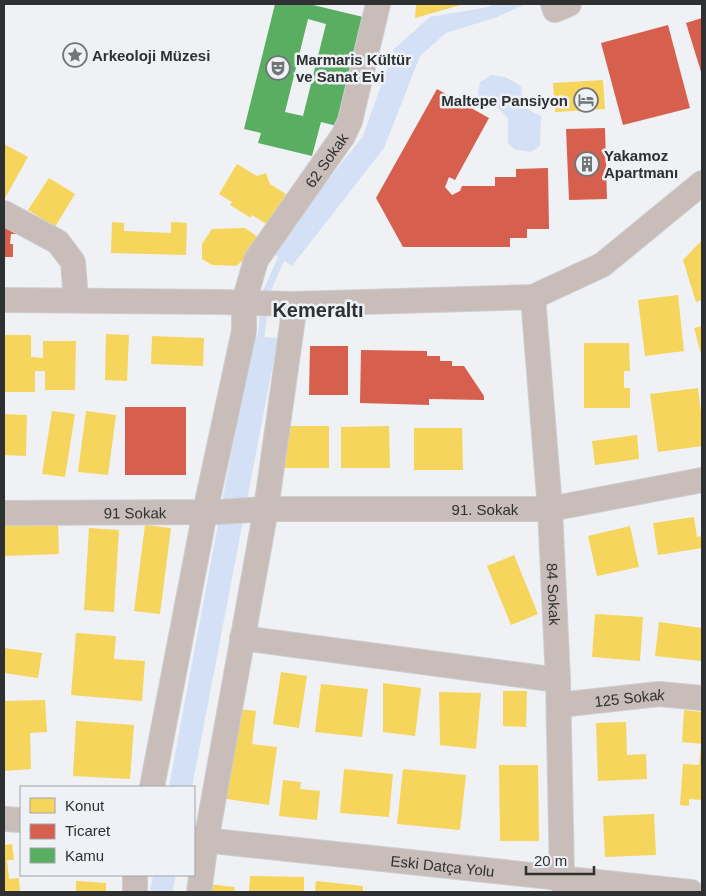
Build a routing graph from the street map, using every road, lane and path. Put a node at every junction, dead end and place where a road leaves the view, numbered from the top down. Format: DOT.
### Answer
graph roads {
  1 [pos="378,4"];
  2 [pos="553,4"];
  3 [pos="569,4"];
  4 [pos="702,183"];
  5 [pos="4,213"];
  6 [pos="533,297"];
  7 [pos="4,300"];
  8 [pos="76,300"];
  9 [pos="247,302"];
  10 [pos="288,304"];
  11 [pos="702,480"];
  12 [pos="550,509"];
  13 [pos="258,510"];
  14 [pos="212,512"];
  15 [pos="4,513"];
  16 [pos="242,638"];
  17 [pos="558,680"];
  18 [pos="702,698"];
  19 [pos="558,705"];
  20 [pos="152,786"];
  21 [pos="4,819"];
  22 [pos="20,820"];
  23 [pos="200,840"];
  24 [pos="135,876"];
  25 [pos="563,885"];
  26 [pos="135,892"];
  27 [pos="199,892"];
  28 [pos="691,892"];
  1 -- 9 [label="street, 62 Sokak"];
  2 -- 3 [label="street"];
  4 -- 6 [label="street"];
  5 -- 8 [label="street"];
  6 -- 10 [label="street"];
  6 -- 12 [label="street, 84 Sokak"];
  7 -- 8 [label="street"];
  8 -- 9 [label="street"];
  9 -- 10 [label="street"];
  9 -- 14 [label="street, 62 Sokak"];
  10 -- 13 [label="street"];
  11 -- 12 [label="street, 91. Sokak"];
  12 -- 13 [label="street, 91. Sokak"];
  12 -- 17 [label="street, 84 Sokak"];
  13 -- 14 [label="street, 91 Sokak"];
  13 -- 16 [label="street"];
  14 -- 15 [label="street, 91 Sokak"];
  14 -- 20 [label="street, 62 Sokak"];
  16 -- 17 [label="street"];
  16 -- 23 [label="street"];
  17 -- 19 [label="street, 84 Sokak"];
  18 -- 19 [label="street, 125 Sokak"];
  19 -- 25 [label="street, 84 Sokak"];
  21 -- 22 [label="street"];
  23 -- 25 [label="street, Eski Datça Yolu"];
  23 -- 27 [label="street"];
  24 -- 26 [label="street"];
  25 -- 28 [label="street, Eski Datça Yolu"];
}
